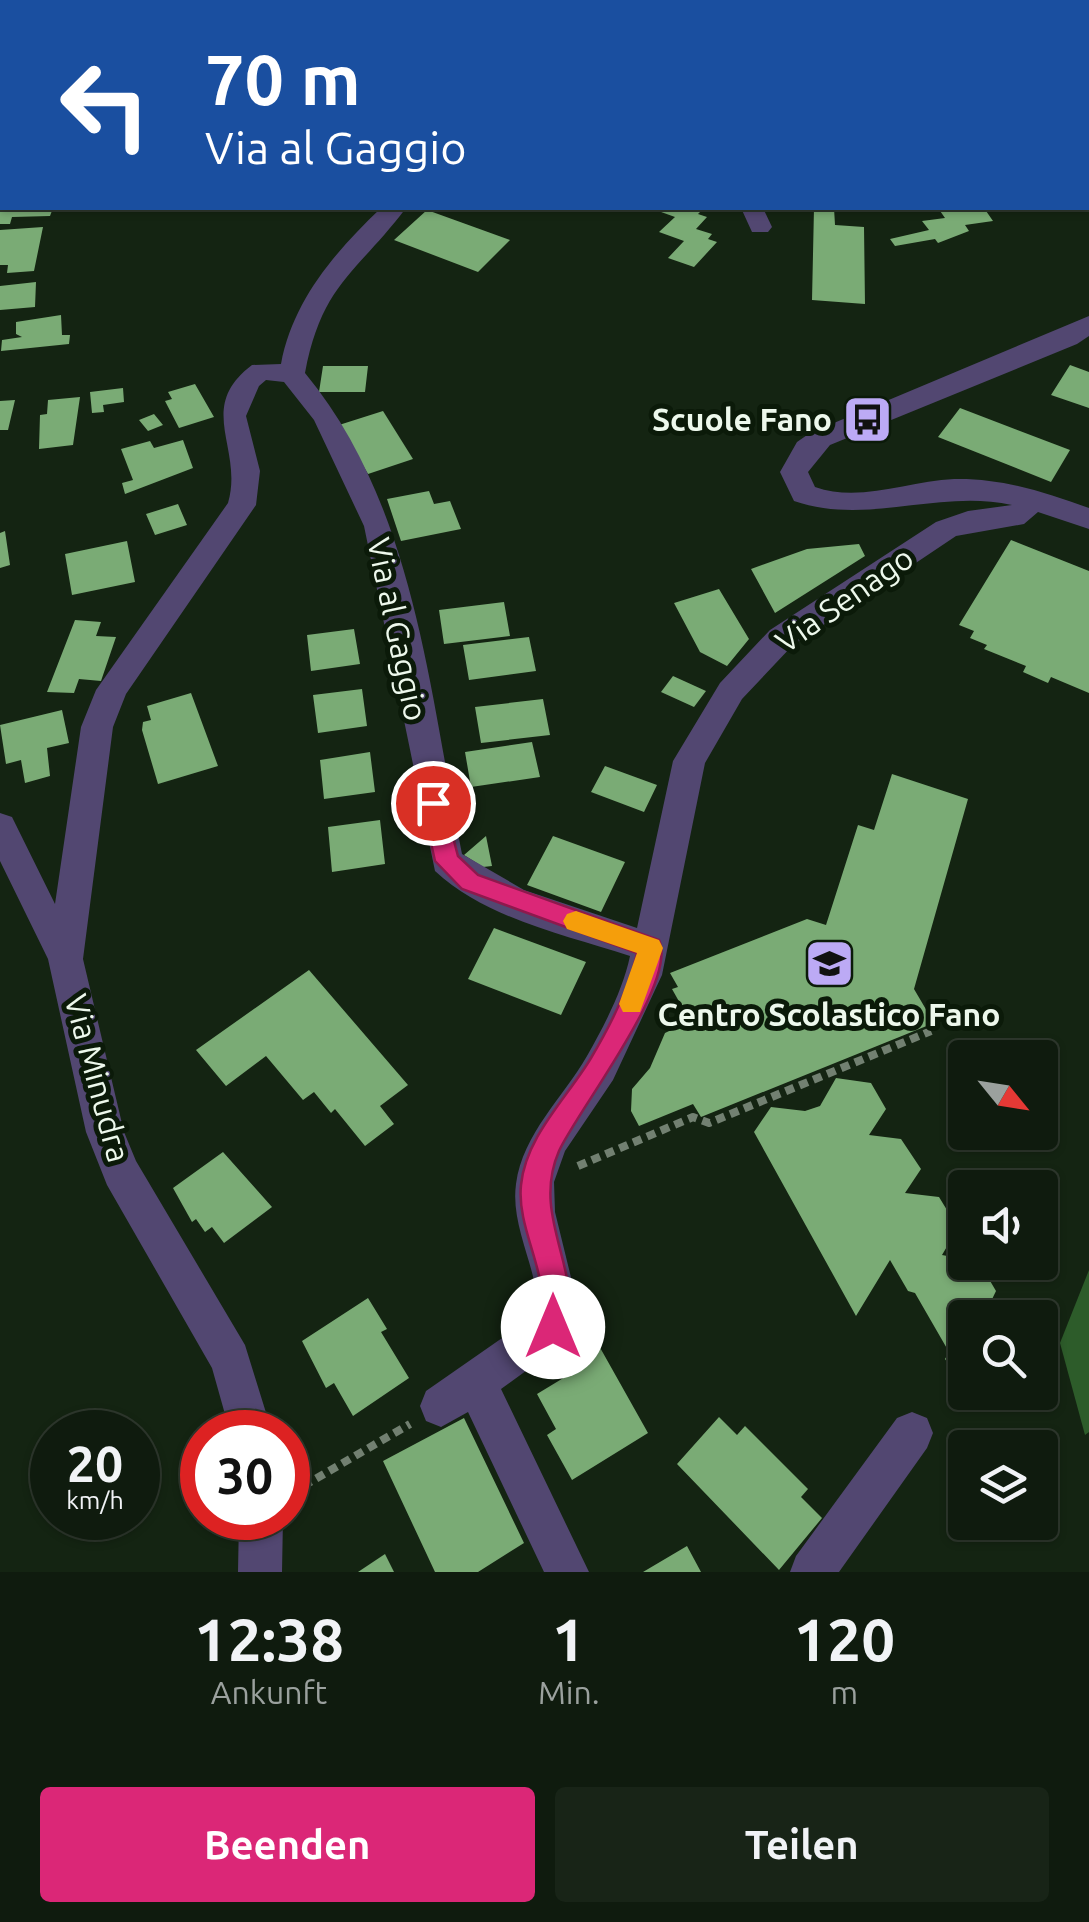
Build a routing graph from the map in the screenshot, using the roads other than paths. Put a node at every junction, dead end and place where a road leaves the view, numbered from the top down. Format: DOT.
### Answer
graph roads {
  1 [pos="392,210"];
  2 [pos="1089,324"];
  3 [pos="292,374"];
  4 [pos="1023,495"];
  5 [pos="1089,519"];
  6 [pos="0,827"];
  7 [pos="651,948"];
  8 [pos="66,959"];
  9 [pos="245,1410"];
  10 [pos="912,1433"];
  11 [pos="261,1540"];
  12 [pos="260,1572"];
  13 [pos="567,1572"];
  14 [pos="812,1572"];
  1 -- 3 [label="street"];
  2 -- 4 [label="street, Via Senago"];
  3 -- 7 [label="street, Via al Gaggio"];
  3 -- 8 [label="street"];
  4 -- 5 [label="street"];
  4 -- 7 [label="street, Via Senago"];
  6 -- 8 [label="street, Via Minudra"];
  7 -- 13 [label="street, Via Senago"];
  8 -- 9 [label="street, Via Minudra"];
  10 -- 14 [label="street"];
  11 -- 12 [label="street"];
}
